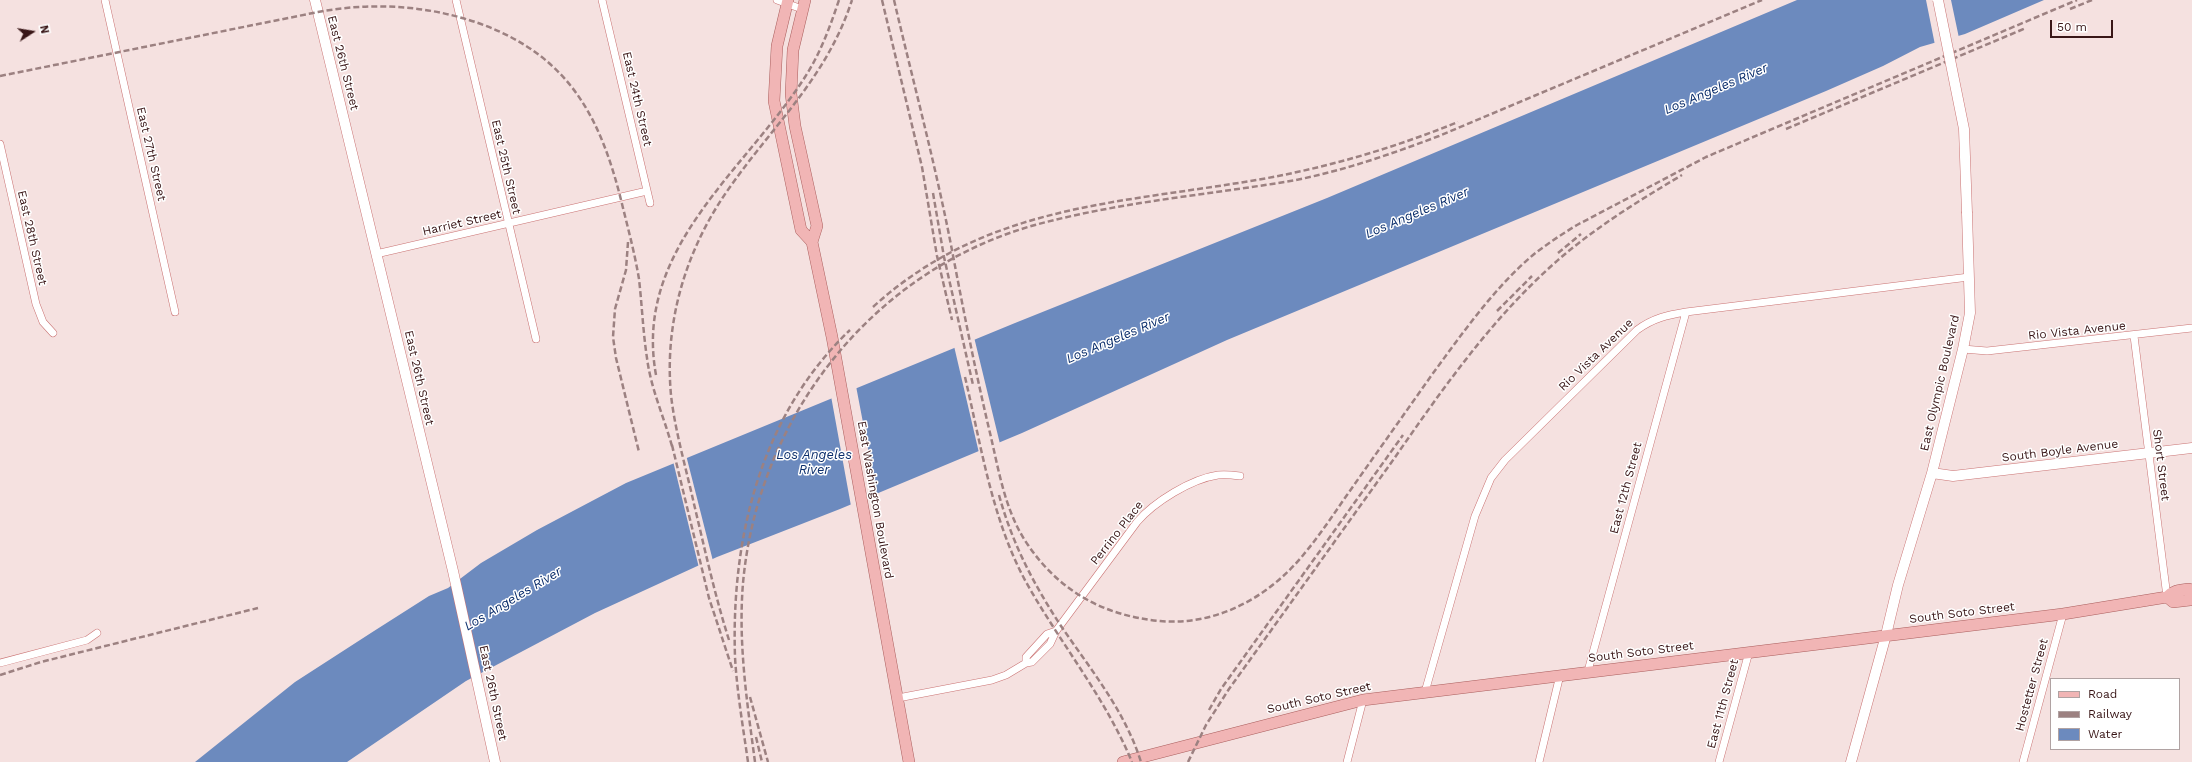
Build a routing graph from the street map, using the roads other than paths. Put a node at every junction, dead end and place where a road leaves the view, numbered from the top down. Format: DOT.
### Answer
graph roads {
  1 [pos="105,0"];
  2 [pos="315,0"];
  3 [pos="456,0"];
  4 [pos="602,0"];
  5 [pos="1938,0"];
  6 [pos="784,1"];
  7 [pos="804,5"];
  8 [pos="0,144"];
  9 [pos="647,191"];
  10 [pos="650,203"];
  11 [pos="508,223"];
  12 [pos="812,242"];
  13 [pos="376,254"];
  14 [pos="1969,277"];
  15 [pos="175,312"];
  16 [pos="1686,312"];
  17 [pos="2192,328"];
  18 [pos="54,333"];
  19 [pos="2134,336"];
  20 [pos="536,339"];
  21 [pos="1963,349"];
  22 [pos="2192,448"];
  23 [pos="2149,454"];
  24 [pos="1932,473"];
  25 [pos="1240,476"];
  26 [pos="2192,592"];
  27 [pos="2167,597"];
  28 [pos="2192,597"];
  29 [pos="2063,614"];
  30 [pos="97,633"];
  31 [pos="1886,635"];
  32 [pos="1749,652"];
  33 [pos="0,663"];
  34 [pos="1588,671"];
  35 [pos="1560,675"];
  36 [pos="1425,692"];
  37 [pos="898,698"];
  38 [pos="1363,700"];
  39 [pos="495,762"];
  40 [pos="909,762"];
  41 [pos="1123,762"];
  42 [pos="1347,762"];
  43 [pos="1539,762"];
  44 [pos="1719,762"];
  45 [pos="1851,762"];
  46 [pos="2023,762"];
  1 -- 15 [label="street, East 27th Street"];
  2 -- 13 [label="main road, East 26th Street"];
  3 -- 11 [label="street, East 25th Street"];
  4 -- 9 [label="street, East 24th Street"];
  5 -- 14 [label="main road, East Olympic Boulevard, bridge"];
  6 -- 7 [label="street"];
  6 -- 12 [label="main road, East Washington Boulevard"];
  7 -- 12 [label="main road, East Washington Boulevard"];
  8 -- 18 [label="street, East 28th Street"];
  9 -- 10 [label="street, East 24th Street"];
  9 -- 11 [label="street, Harriet Street"];
  11 -- 13 [label="street, Harriet Street"];
  11 -- 20 [label="street, East 25th Street"];
  12 -- 37 [label="main road, East Washington Boulevard"];
  13 -- 39 [label="main road, East 26th Street"];
  14 -- 16 [label="street, Rio Vista Avenue"];
  14 -- 21 [label="main road, East Olympic Boulevard"];
  16 -- 34 [label="street, East 12th Street"];
  16 -- 36 [label="street, Rio Vista Avenue"];
  17 -- 19 [label="street, Rio Vista Avenue"];
  19 -- 21 [label="street, Rio Vista Avenue"];
  19 -- 23 [label="street, Short Street"];
  21 -- 24 [label="main road, East Olympic Boulevard"];
  22 -- 23 [label="main road, South Boyle Avenue"];
  23 -- 24 [label="main road, South Boyle Avenue"];
  23 -- 27 [label="street, Short Street"];
  24 -- 31 [label="main road, East Olympic Boulevard"];
  25 -- 37 [label="street, Perrino Place"];
  26 -- 27 [label="main road, South Soto Street"];
  27 -- 28 [label="main road, South Soto Street"];
  27 -- 29 [label="main road, South Soto Street"];
  29 -- 31 [label="main road, South Soto Street"];
  29 -- 46 [label="street, Hostetter Street"];
  30 -- 33 [label="street"];
  31 -- 32 [label="main road, South Soto Street"];
  31 -- 45 [label="main road, East Olympic Boulevard"];
  32 -- 34 [label="main road, South Soto Street"];
  32 -- 44 [label="street, East 11th Street"];
  34 -- 35 [label="main road, South Soto Street"];
  35 -- 36 [label="main road, South Soto Street"];
  35 -- 43 [label="street"];
  36 -- 38 [label="main road, South Soto Street"];
  37 -- 40 [label="main road, East Washington Boulevard"];
  38 -- 41 [label="main road, South Soto Street"];
  38 -- 42 [label="street"];
}
